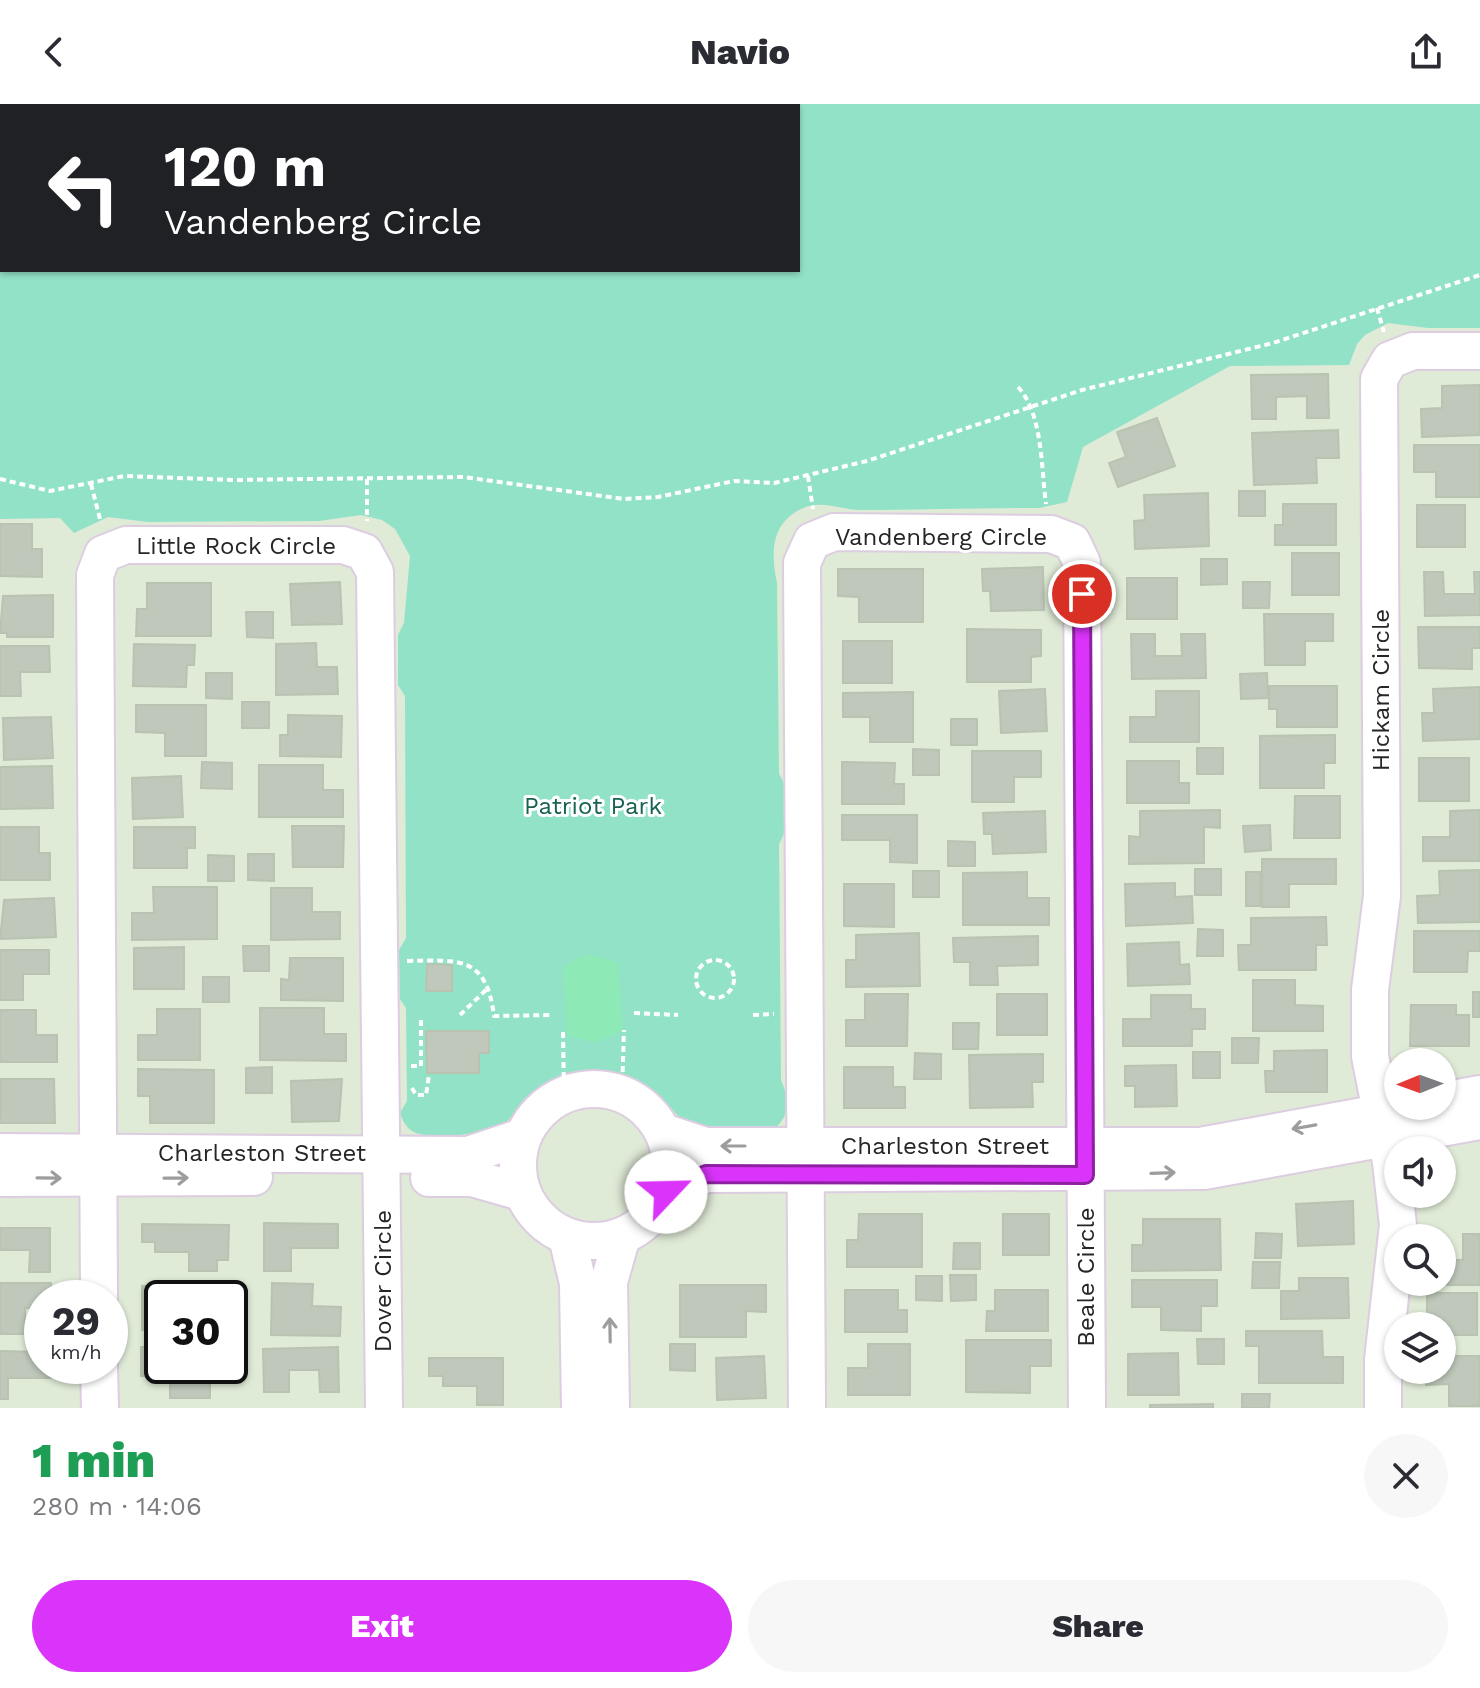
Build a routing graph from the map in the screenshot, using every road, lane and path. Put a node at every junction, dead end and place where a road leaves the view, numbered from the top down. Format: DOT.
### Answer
graph roads {
  1 [pos="1480,275"];
  2 [pos="1480,351"];
  3 [pos="1018,387"];
  4 [pos="1030,407"];
  5 [pos="0,479"];
  6 [pos="367,479"];
  7 [pos="91,484"];
  8 [pos="1051,534"];
  9 [pos="364,552"];
  10 [pos="103,554"];
  11 [pos="380,961"];
  12 [pos="489,987"];
  13 [pos="731,989"];
  14 [pos="634,1013"];
  15 [pos="460,1015"];
  16 [pos="552,1015"];
  17 [pos="678,1015"];
  18 [pos="421,1020"];
  19 [pos="624,1030"];
  20 [pos="563,1032"];
  21 [pos="429,1075"];
  22 [pos="622,1092"];
  23 [pos="1480,1094"];
  24 [pos="564,1095"];
  25 [pos="1456,1098"];
  26 [pos="1394,1120"];
  27 [pos="1480,1121"];
  28 [pos="1384,1126"];
  29 [pos="663,1132"];
  30 [pos="522,1137"];
  31 [pos="0,1152"];
  32 [pos="1085,1160"];
  33 [pos="806,1161"];
  34 [pos="98,1165"];
  35 [pos="382,1166"];
  36 [pos="0,1178"];
  37 [pos="521,1192"];
  38 [pos="666,1192"];
  39 [pos="622,1236"];
  40 [pos="567,1237"];
  41 [pos="99,1280"];
  42 [pos="99,1384"];
  43 [pos="100,1408"];
  44 [pos="384,1408"];
  45 [pos="580,1408"];
  46 [pos="611,1408"];
  47 [pos="807,1408"];
  48 [pos="1087,1408"];
  49 [pos="1383,1408"];
  1 -- 4 [label="path"];
  2 -- 28 [label="street, Hickam Circle"];
  3 -- 4 [label="path"];
  4 -- 6 [label="path"];
  4 -- 8 [label="path"];
  5 -- 7 [label="path"];
  6 -- 7 [label="path"];
  6 -- 9 [label="path"];
  7 -- 10 [label="path"];
  8 -- 32 [label="street, Vandenberg Circle"];
  8 -- 33 [label="street, Vandenberg Circle"];
  9 -- 10 [label="street, Little Rock Circle"];
  9 -- 11 [label="street, Little Rock Circle"];
  10 -- 34 [label="street, Little Rock Circle"];
  11 -- 12 [label="path"];
  11 -- 35 [label="street, Little Rock Circle"];
  12 -- 15 [label="path"];
  12 -- 16 [label="path"];
  13 -- 13 [label="path"];
  14 -- 17 [label="path"];
  18 -- 21 [label="path"];
  19 -- 22 [label="path"];
  20 -- 24 [label="path"];
  22 -- 24 [label="street"];
  22 -- 29 [label="street"];
  23 -- 25 [label="street"];
  24 -- 30 [label="street"];
  26 -- 28 [label="street, Charleston Street"];
  27 -- 28 [label="street, Charleston Street"];
  28 -- 32 [label="street, Charleston Street"];
  28 -- 49 [label="street, Hickam Circle"];
  33 -- 29 [label="street, Charleston Street, one-way"];
  29 -- 38 [label="street"];
  30 -- 35 [label="street, Charleston Street"];
  30 -- 37 [label="street"];
  31 -- 34 [label="street, Charleston Street"];
  32 -- 33 [label="street, Charleston Street"];
  32 -- 48 [label="street, Beale Circle"];
  33 -- 38 [label="street, Charleston Street"];
  33 -- 47 [label="street"];
  34 -- 35 [label="street, Charleston Street"];
  36 -- 34 [label="street, Charleston Street, one-way"];
  34 -- 41 [label="street"];
  35 -- 37 [label="street, Charleston Street"];
  35 -- 44 [label="street, Dover Circle"];
  37 -- 40 [label="street"];
  38 -- 39 [label="street"];
  39 -- 40 [label="street"];
  46 -- 39 [label="street, one-way"];
  40 -- 45 [label="street"];
  42 -- 43 [label="street"];
}
